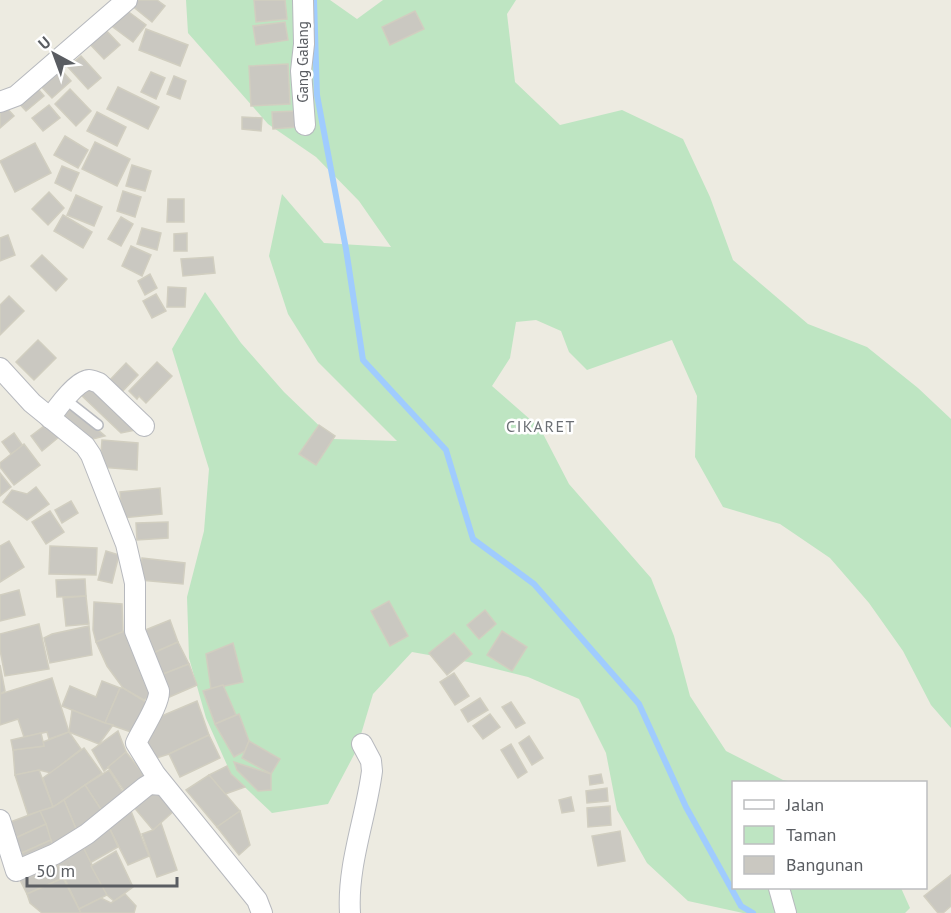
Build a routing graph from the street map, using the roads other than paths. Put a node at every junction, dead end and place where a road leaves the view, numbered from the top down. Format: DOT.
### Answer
graph roads {
  1 [pos="127,0"];
  2 [pos="303,0"];
  3 [pos="0,102"];
  4 [pos="305,125"];
  5 [pos="0,368"];
  6 [pos="65,399"];
  7 [pos="50,418"];
  8 [pos="98,425"];
  9 [pos="144,426"];
  10 [pos="362,744"];
  11 [pos="163,785"];
  12 [pos="0,820"];
  13 [pos="779,889"];
  14 [pos="262,913"];
  15 [pos="350,913"];
  16 [pos="786,913"];
  1 -- 3 [label="street"];
  2 -- 4 [label="street, Gang Galang"];
  5 -- 7 [label="street"];
  6 -- 7 [label="street"];
  6 -- 8 [label="lane"];
  6 -- 9 [label="street"];
  7 -- 11 [label="street"];
  10 -- 15 [label="street"];
  11 -- 12 [label="street"];
  11 -- 14 [label="street"];
  13 -- 16 [label="street"];
}
